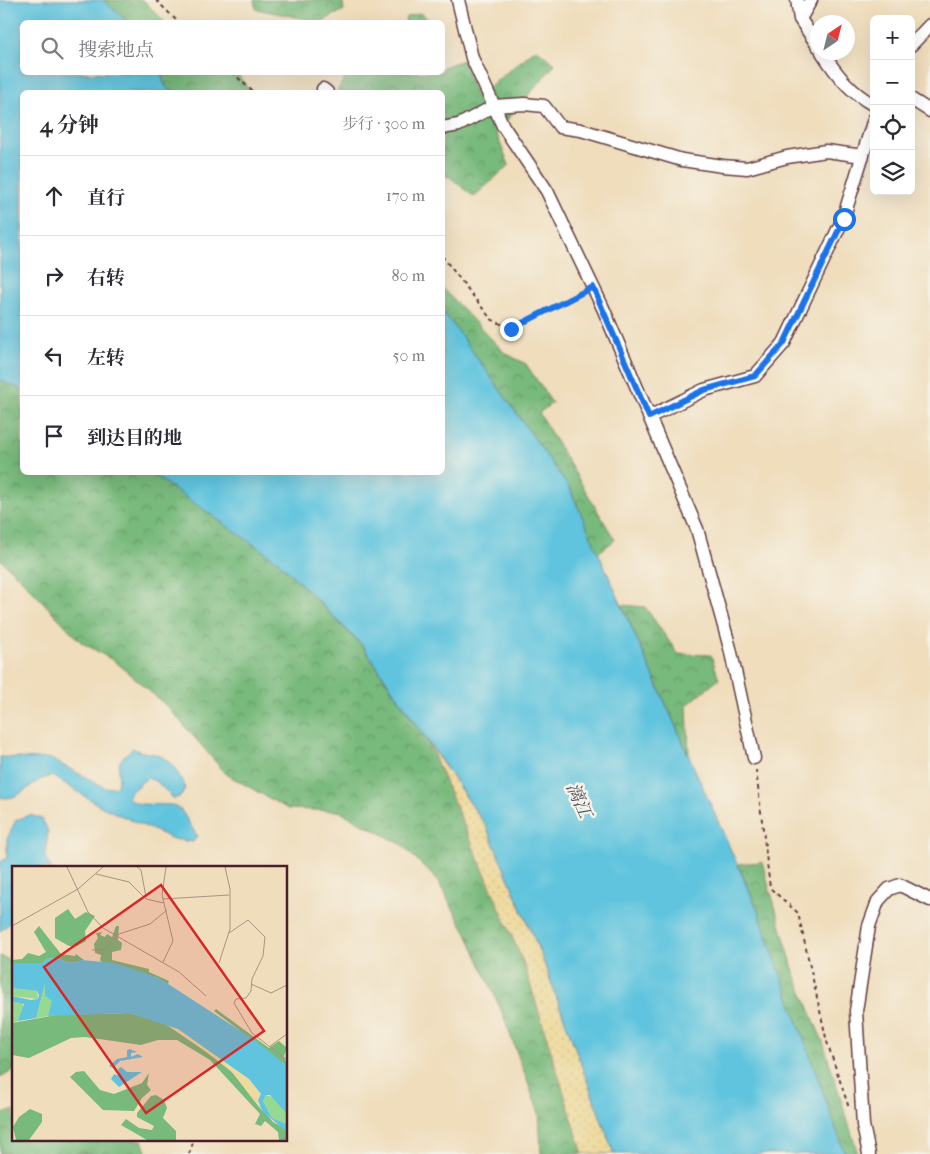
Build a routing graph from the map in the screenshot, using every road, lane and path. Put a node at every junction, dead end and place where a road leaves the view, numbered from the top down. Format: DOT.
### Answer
graph roads {
  1 [pos="156,0"];
  2 [pos="458,0"];
  3 [pos="797,0"];
  4 [pos="811,0"];
  5 [pos="800,19"];
  6 [pos="176,20"];
  7 [pos="930,24"];
  8 [pos="810,34"];
  9 [pos="915,41"];
  10 [pos="827,60"];
  11 [pos="235,75"];
  12 [pos="251,90"];
  13 [pos="915,102"];
  14 [pos="870,103"];
  15 [pos="494,106"];
  16 [pos="930,111"];
  17 [pos="445,127"];
  18 [pos="870,132"];
  19 [pos="863,156"];
  20 [pos="445,260"];
  21 [pos="593,287"];
  22 [pos="649,417"];
  23 [pos="754,758"];
  24 [pos="930,900"];
  25 [pos="851,1116"];
  26 [pos="193,1142"];
  27 [pos="189,1154"];
  28 [pos="869,1154"];
  1 -- 6 [label="path"];
  2 -- 15 [label="street"];
  3 -- 5 [label="street"];
  4 -- 5 [label="street"];
  5 -- 8 [label="street"];
  7 -- 9 [label="street"];
  10 -- 14 [label="street"];
  11 -- 12 [label="path"];
  13 -- 16 [label="street"];
  15 -- 17 [label="street"];
  15 -- 19 [label="street"];
  15 -- 21 [label="street"];
  18 -- 19 [label="street"];
  19 -- 22 [label="street"];
  20 -- 21 [label="path"];
  21 -- 22 [label="street"];
  22 -- 23 [label="street"];
  23 -- 25 [label="path"];
  24 -- 28 [label="street"];
  26 -- 27 [label="path"];
}
